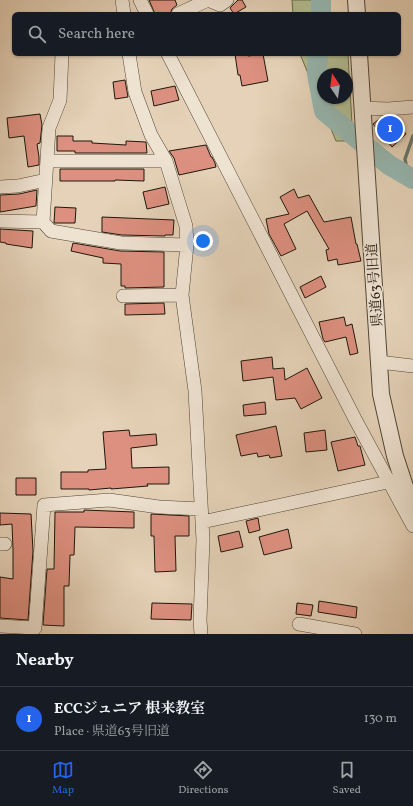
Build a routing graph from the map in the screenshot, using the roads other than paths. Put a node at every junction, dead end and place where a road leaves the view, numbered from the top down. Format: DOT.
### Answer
graph roads {
  1 [pos="122,0"];
  2 [pos="140,0"];
  3 [pos="228,0"];
  4 [pos="356,0"];
  5 [pos="124,12"];
  6 [pos="146,12"];
  7 [pos="182,12"];
  8 [pos="357,12"];
  9 [pos="62,56"];
  10 [pos="129,56"];
  11 [pos="169,56"];
  12 [pos="359,56"];
  13 [pos="413,107"];
  14 [pos="362,114"];
  15 [pos="47,161"];
  16 [pos="166,162"];
  17 [pos="46,180"];
  18 [pos="0,187"];
  19 [pos="0,220"];
  20 [pos="43,222"];
  21 [pos="187,245"];
  22 [pos="182,295"];
  23 [pos="123,296"];
  24 [pos="379,362"];
  25 [pos="413,366"];
  26 [pos="395,480"];
  27 [pos="200,509"];
  28 [pos="413,511"];
  29 [pos="202,522"];
  30 [pos="413,526"];
  31 [pos="299,624"];
  32 [pos="0,626"];
  33 [pos="201,634"];
  34 [pos="356,634"];
  1 -- 5 [label="street"];
  2 -- 6 [label="street"];
  3 -- 7 [label="street"];
  4 -- 8 [label="street"];
  9 -- 15 [label="street"];
  10 -- 16 [label="street"];
  11 -- 26 [label="street"];
  12 -- 14 [label="street, 県道63号旧道"];
  13 -- 14 [label="street"];
  14 -- 24 [label="street, 県道63号旧道"];
  15 -- 16 [label="street"];
  15 -- 17 [label="street"];
  16 -- 21 [label="street"];
  17 -- 18 [label="street"];
  17 -- 20 [label="street"];
  19 -- 20 [label="street"];
  20 -- 21 [label="street"];
  21 -- 22 [label="street"];
  22 -- 23 [label="street"];
  22 -- 27 [label="street"];
  24 -- 25 [label="street"];
  24 -- 26 [label="street, 県道63号旧道"];
  26 -- 28 [label="street, 県道63号旧道"];
  26 -- 29 [label="street"];
  26 -- 30 [label="street"];
  27 -- 29 [label="street"];
  27 -- 32 [label="street"];
  29 -- 33 [label="street"];
  31 -- 34 [label="street"];
}
